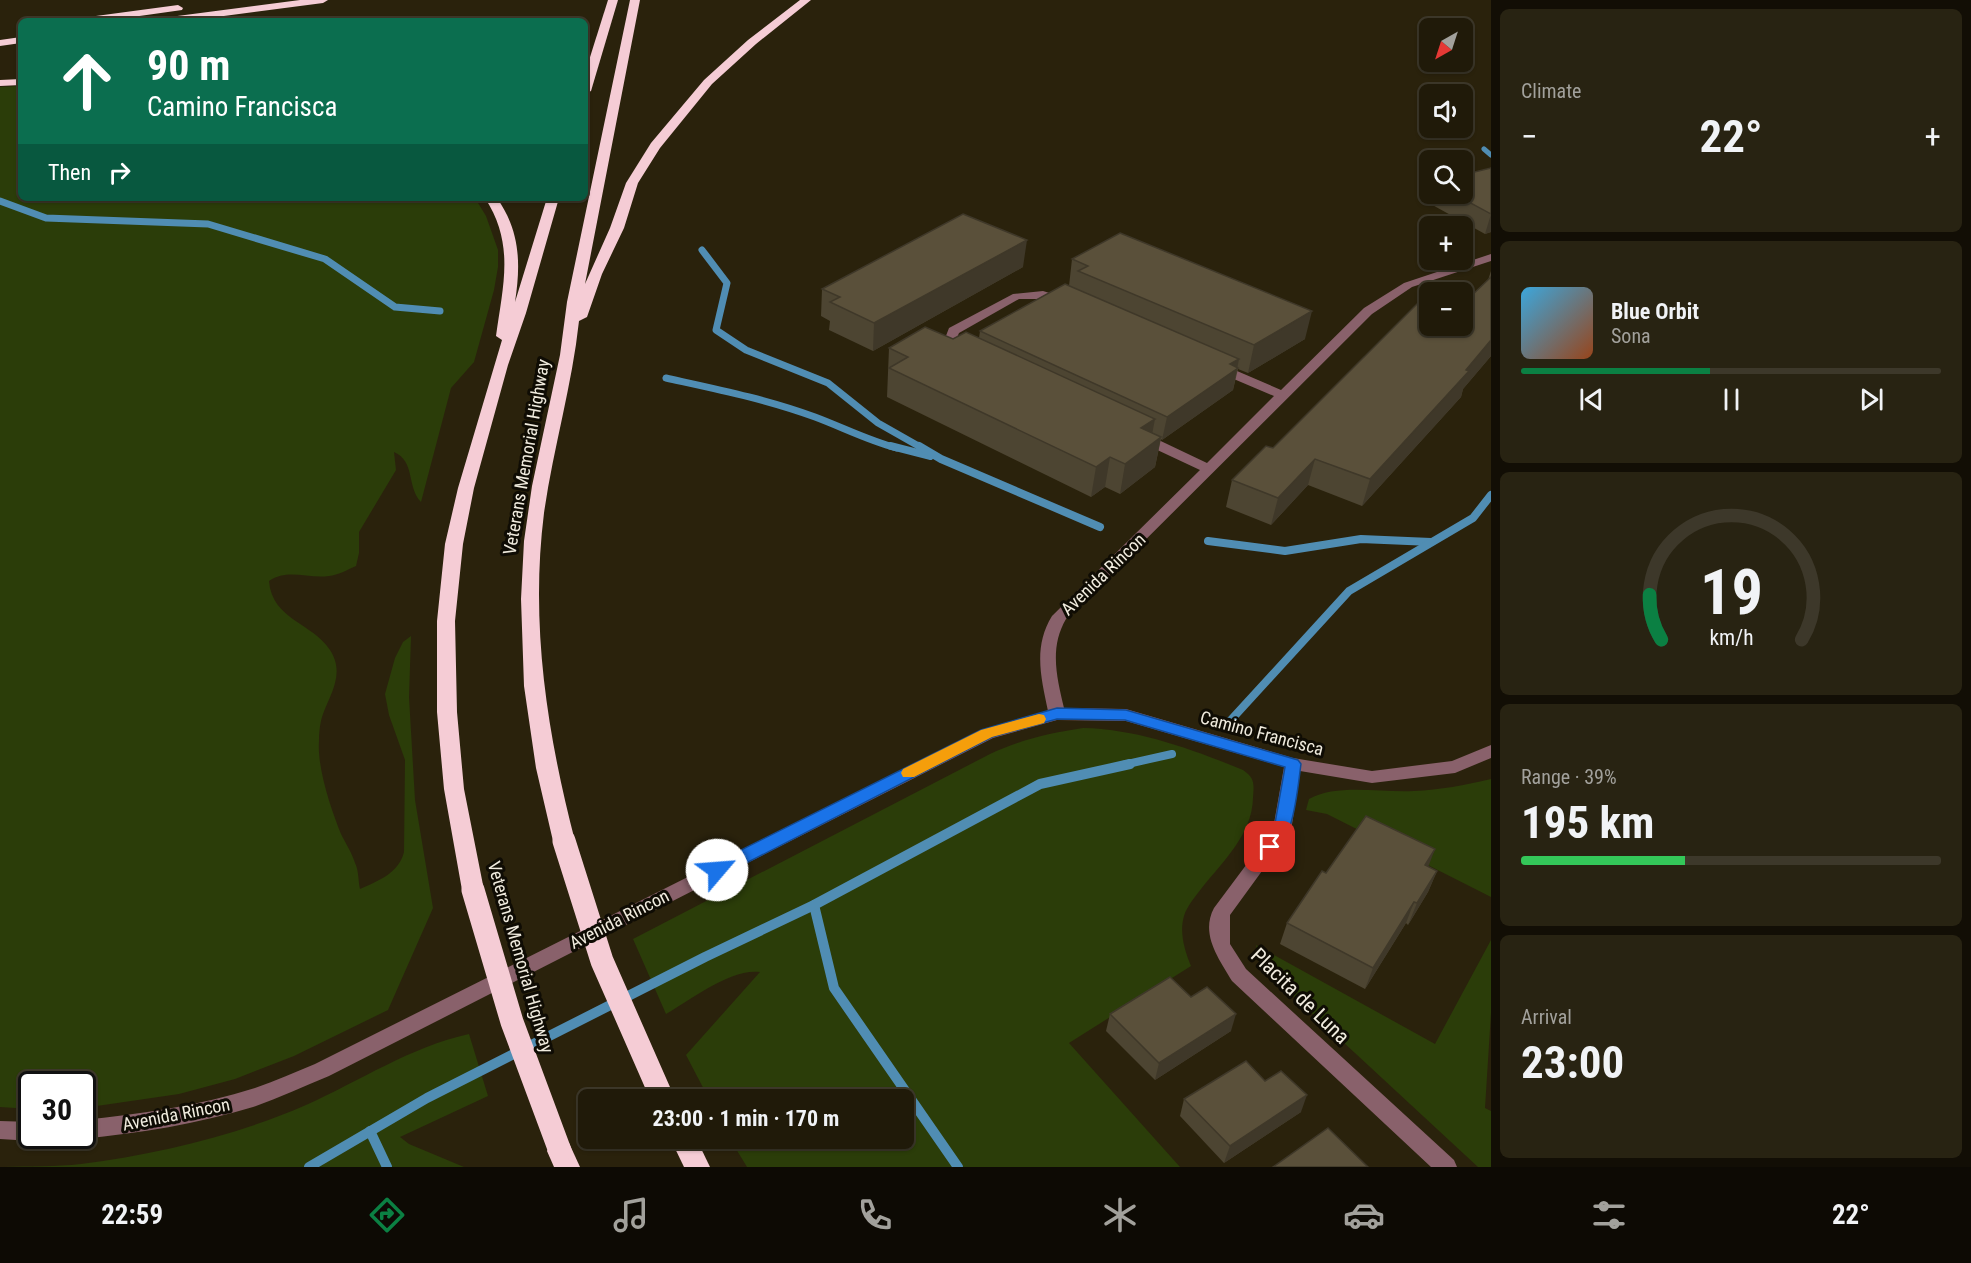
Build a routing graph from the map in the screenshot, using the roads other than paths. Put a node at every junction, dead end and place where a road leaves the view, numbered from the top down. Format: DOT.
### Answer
graph roads {
  1 [pos="239,0"];
  2 [pos="323,0"];
  3 [pos="613,0"];
  4 [pos="635,0"];
  5 [pos="806,0"];
  6 [pos="104,18"];
  7 [pos="185,18"];
  8 [pos="18,29"];
  9 [pos="0,32"];
  10 [pos="18,41"];
  11 [pos="0,44"];
  12 [pos="588,81"];
  13 [pos="18,82"];
  14 [pos="0,83"];
  15 [pos="493,201"];
  16 [pos="552,201"];
  17 [pos="1491,257"];
  18 [pos="1075,305"];
  19 [pos="571,341"];
  20 [pos="973,357"];
  21 [pos="1202,360"];
  22 [pos="500,365"];
  23 [pos="1282,395"];
  24 [pos="1129,431"];
  25 [pos="1209,469"];
  26 [pos="1057,714"];
  27 [pos="1491,751"];
  28 [pos="1293,764"];
  29 [pos="658,1089"];
  30 [pos="96,1128"];
  31 [pos="0,1130"];
  32 [pos="18,1131"];
  33 [pos="688,1149"];
  34 [pos="564,1159"];
  35 [pos="697,1167"];
  36 [pos="1446,1167"];
  1 -- 6 [label="highway"];
  2 -- 7 [label="highway"];
  3 -- 12 [label="highway"];
  4 -- 19 [label="highway"];
  5 -- 19 [label="highway"];
  8 -- 9 [label="highway"];
  10 -- 11 [label="highway"];
  13 -- 14 [label="highway"];
  15 -- 22 [label="highway"];
  16 -- 22 [label="highway"];
  17 -- 23 [label="street, Avenida Rincon"];
  18 -- 20 [label="street"];
  19 -- 29 [label="highway, Veterans Memorial Highway, bridge"];
  21 -- 23 [label="street"];
  22 -- 34 [label="highway, Veterans Memorial Highway, bridge"];
  23 -- 25 [label="street, Avenida Rincon"];
  24 -- 25 [label="street"];
  25 -- 26 [label="street, Avenida Rincon"];
  26 -- 28 [label="street, Camino Francisca"];
  26 -- 30 [label="street, Avenida Rincon"];
  27 -- 28 [label="street, Camino Francisca"];
  28 -- 36 [label="street, Placita de Luna"];
  31 -- 32 [label="street"];
  33 -- 35 [label="highway"];
}
